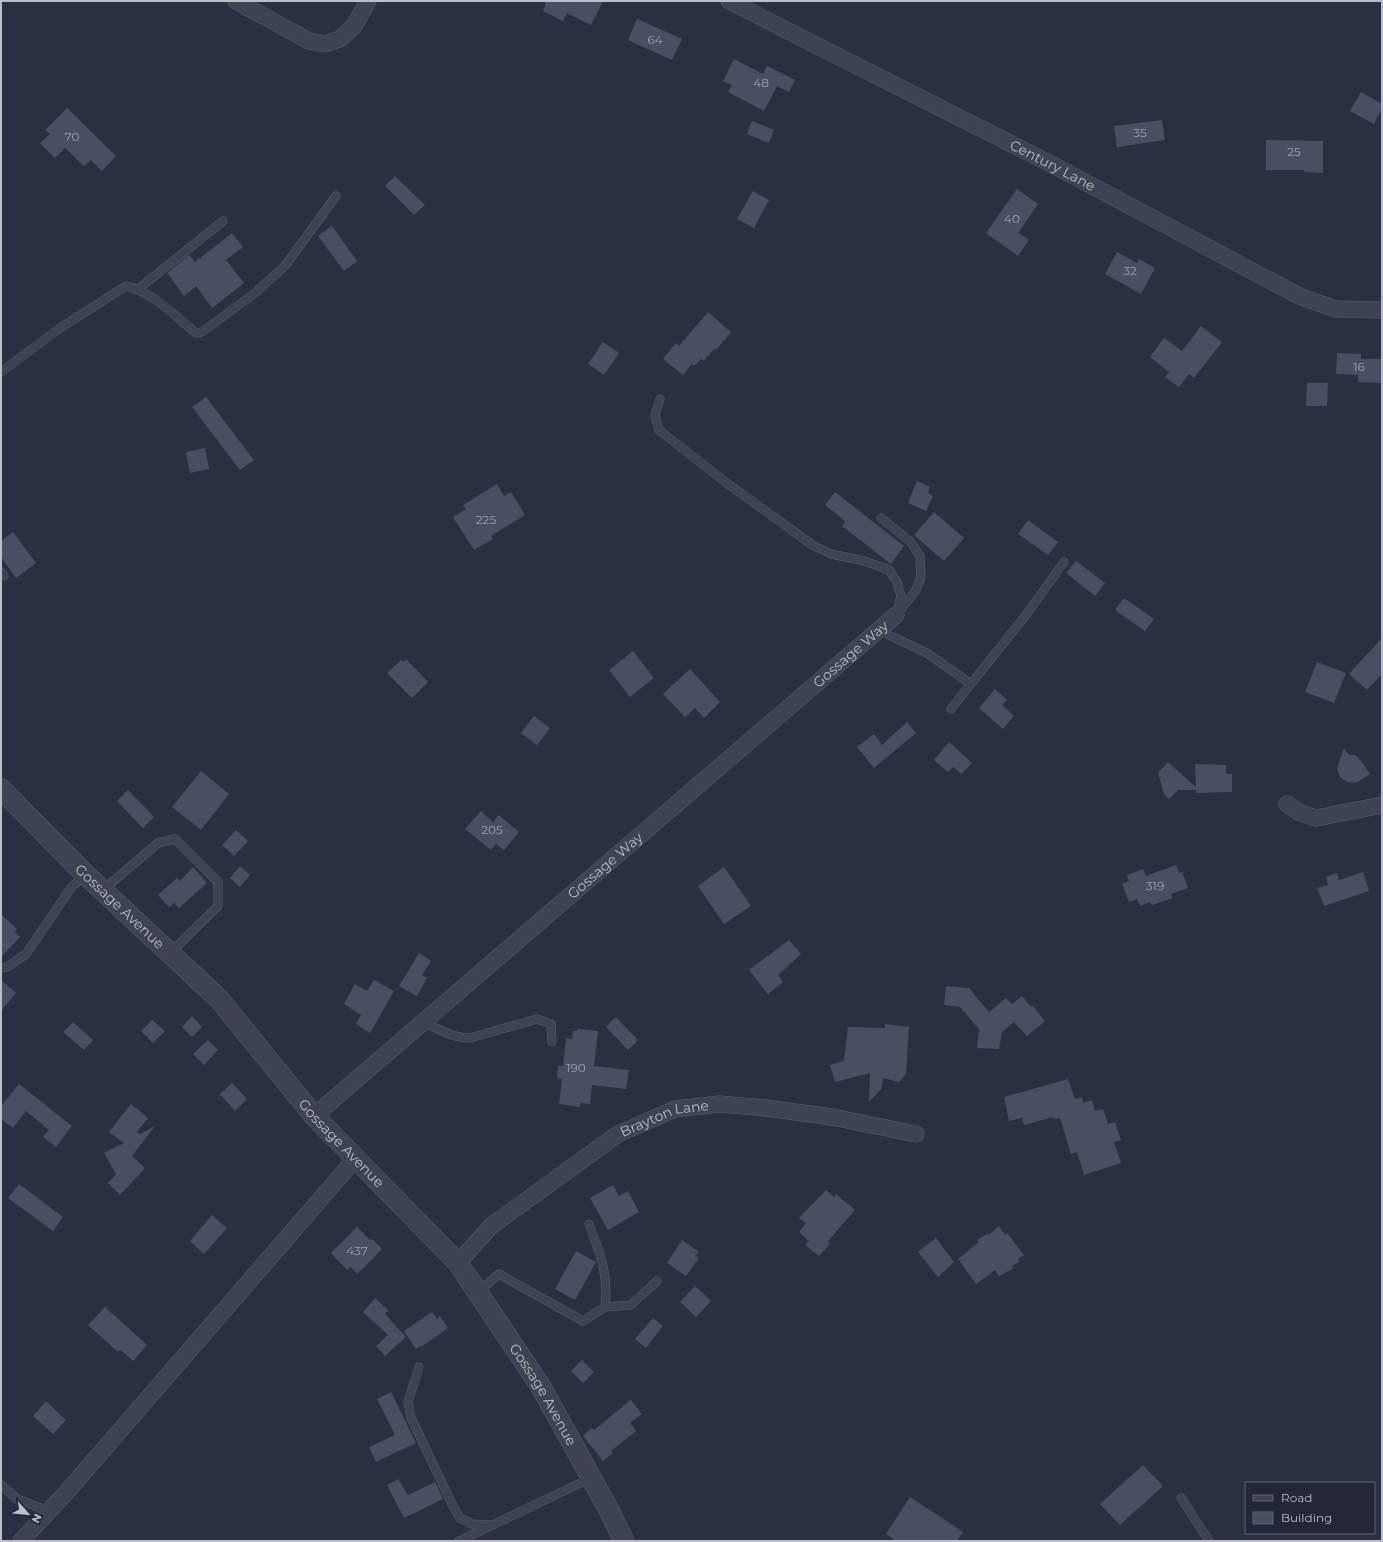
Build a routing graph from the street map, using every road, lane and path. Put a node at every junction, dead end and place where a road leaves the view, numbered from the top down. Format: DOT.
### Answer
graph roads {
  1 [pos="236,1"];
  2 [pos="368,1"];
  3 [pos="728,1"];
  4 [pos="336,196"];
  5 [pos="223,221"];
  6 [pos="137,290"];
  7 [pos="1382,310"];
  8 [pos="1,372"];
  9 [pos="660,399"];
  10 [pos="881,518"];
  11 [pos="1064,562"];
  12 [pos="896,615"];
  13 [pos="880,631"];
  14 [pos="972,684"];
  15 [pos="952,709"];
  16 [pos="1,789"];
  17 [pos="1287,804"];
  18 [pos="1382,805"];
  19 [pos="84,874"];
  20 [pos="102,891"];
  21 [pos="170,954"];
  22 [pos="1,968"];
  23 [pos="423,1022"];
  24 [pos="552,1042"];
  25 [pos="314,1116"];
  26 [pos="916,1134"];
  27 [pos="356,1158"];
  28 [pos="589,1224"];
  29 [pos="458,1263"];
  30 [pos="657,1281"];
  31 [pos="477,1292"];
  32 [pos="605,1307"];
  33 [pos="419,1367"];
  34 [pos="591,1477"];
  35 [pos="1,1485"];
  36 [pos="1181,1498"];
  37 [pos="49,1511"];
  38 [pos="492,1525"];
  39 [pos="21,1541"];
  40 [pos="459,1541"];
  41 [pos="624,1541"];
  42 [pos="1209,1541"];
  1 -- 2 [label="street"];
  3 -- 7 [label="street, Century Lane"];
  4 -- 6 [label="lane"];
  5 -- 6 [label="lane"];
  6 -- 8 [label="lane"];
  9 -- 12 [label="lane"];
  10 -- 12 [label="lane"];
  11 -- 14 [label="lane"];
  12 -- 13 [label="street, Gossage Way"];
  13 -- 14 [label="lane"];
  13 -- 23 [label="street, Gossage Way"];
  14 -- 15 [label="lane"];
  16 -- 19 [label="street, Gossage Avenue"];
  17 -- 18 [label="street"];
  19 -- 20 [label="street, Gossage Avenue"];
  19 -- 22 [label="lane"];
  20 -- 21 [label="street, Gossage Avenue"];
  20 -- 21 [label="lane"];
  21 -- 25 [label="street, Gossage Avenue"];
  23 -- 24 [label="lane"];
  23 -- 25 [label="street, Gossage Way"];
  25 -- 27 [label="street, Gossage Avenue"];
  26 -- 29 [label="street, Brayton Lane"];
  27 -- 29 [label="street, Gossage Avenue"];
  27 -- 37 [label="street"];
  28 -- 32 [label="lane"];
  29 -- 31 [label="street, Gossage Avenue"];
  30 -- 32 [label="lane"];
  31 -- 32 [label="lane"];
  31 -- 34 [label="street, Gossage Avenue"];
  33 -- 38 [label="lane"];
  34 -- 38 [label="lane"];
  34 -- 41 [label="street, Gossage Avenue"];
  35 -- 37 [label="lane"];
  36 -- 42 [label="lane"];
  37 -- 39 [label="street"];
  38 -- 40 [label="lane"];
}
